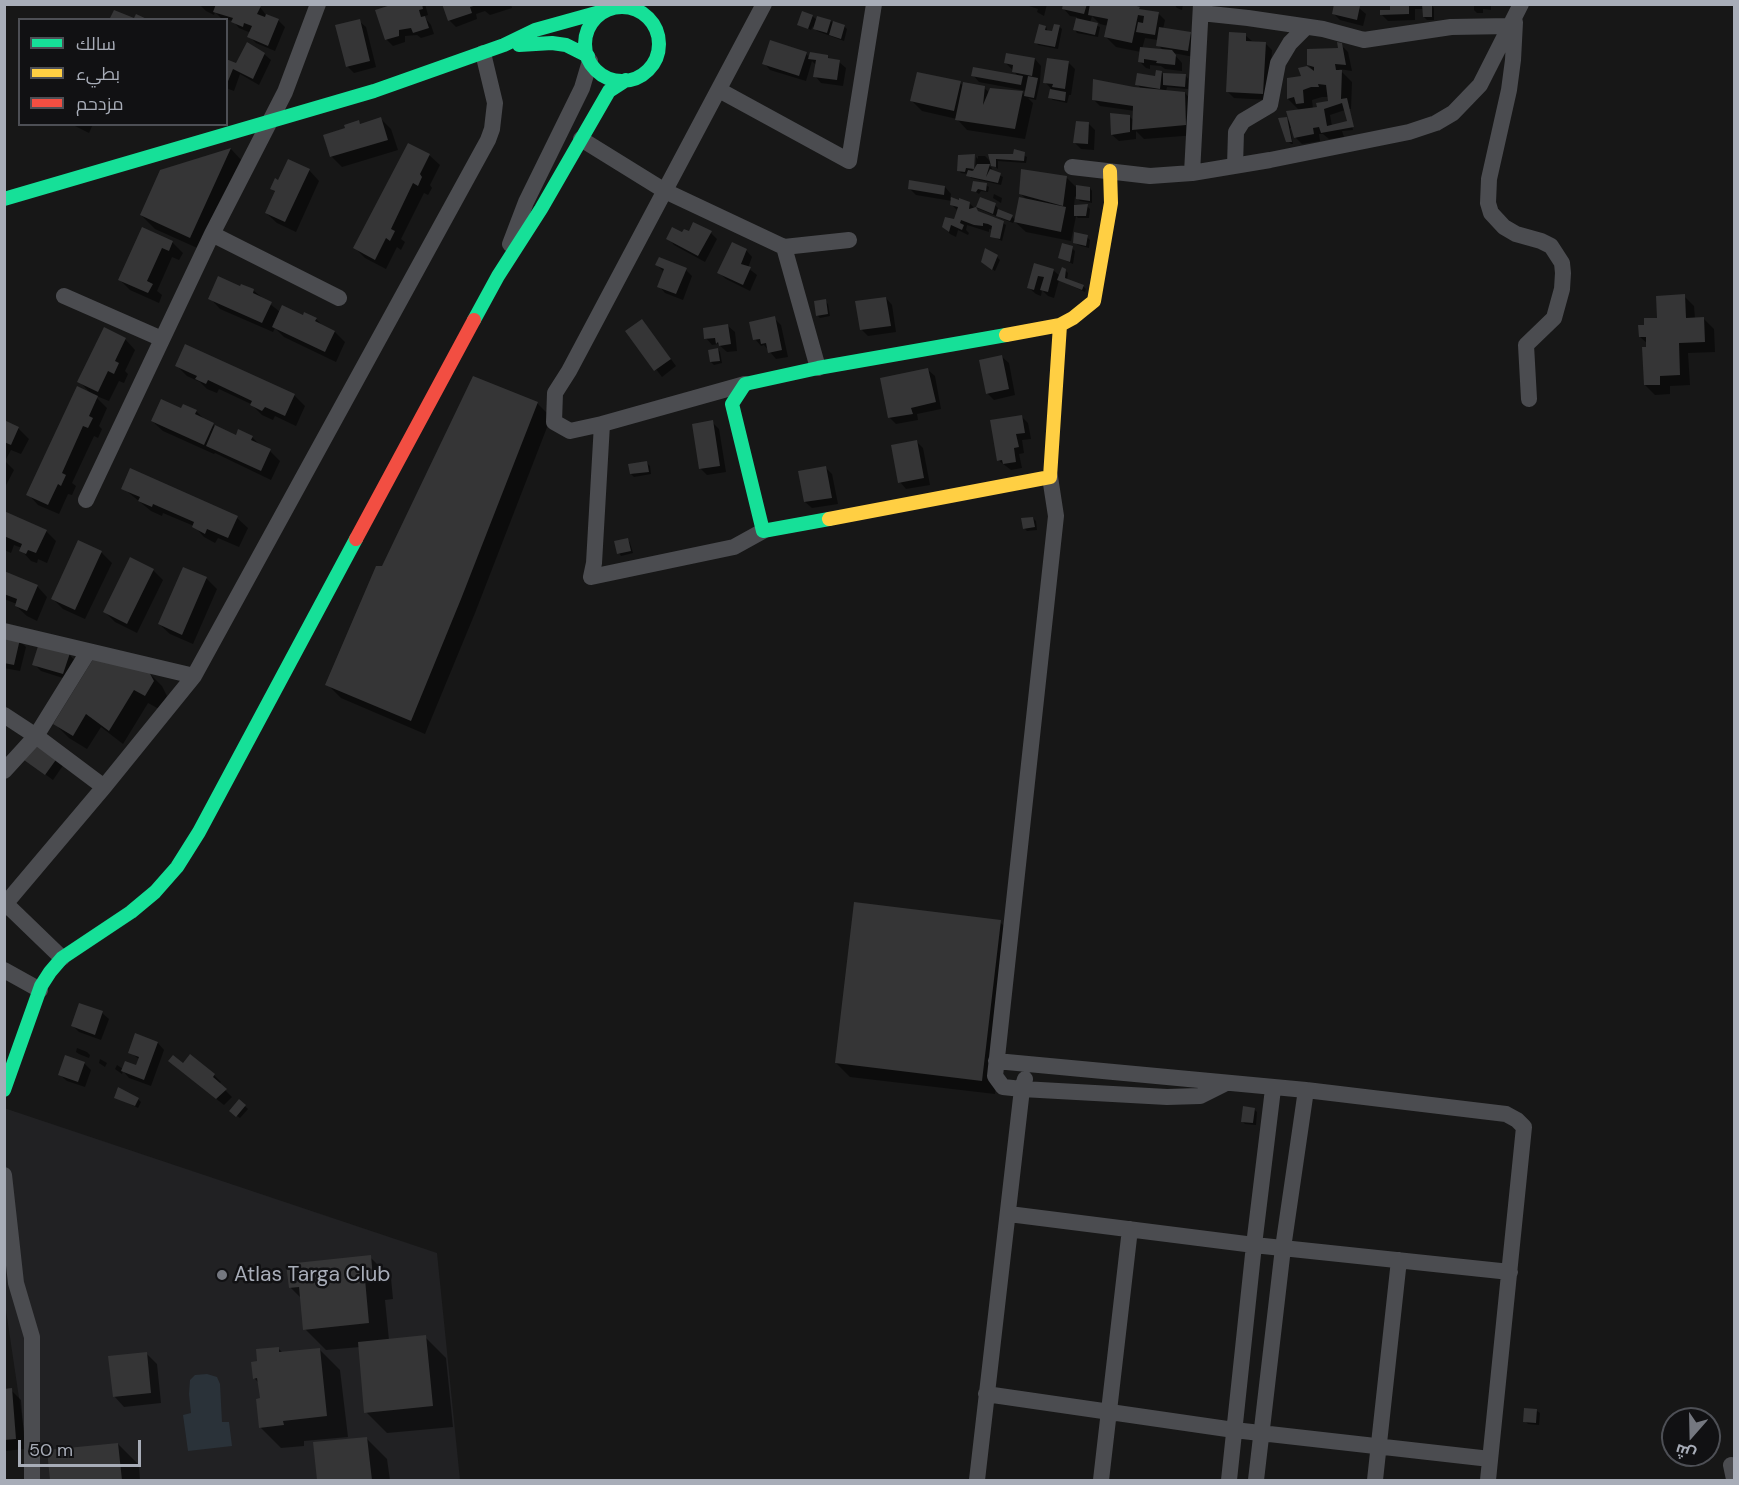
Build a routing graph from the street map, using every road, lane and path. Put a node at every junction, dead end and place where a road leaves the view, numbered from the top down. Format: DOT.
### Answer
graph roads {
  1 [pos="318,4"];
  2 [pos="764,4"];
  3 [pos="874,4"];
  4 [pos="657,6"];
  5 [pos="616,7"];
  6 [pos="1201,9"];
  7 [pos="1515,15"];
  8 [pos="653,22"];
  9 [pos="1306,27"];
  10 [pos="504,45"];
  11 [pos="483,53"];
  12 [pos="589,59"];
  13 [pos="626,80"];
  14 [pos="719,90"];
  15 [pos="271,121"];
  16 [pos="581,139"];
  17 [pos="1072,166"];
  18 [pos="1235,166"];
  19 [pos="1110,171"];
  20 [pos="1192,173"];
  21 [pos="665,191"];
  22 [pos="4,199"];
  23 [pos="212,234"];
  24 [pos="849,240"];
  25 [pos="784,248"];
  26 [pos="498,276"];
  27 [pos="64,296"];
  28 [pos="339,298"];
  29 [pos="1060,325"];
  30 [pos="162,339"];
  31 [pos="818,368"];
  32 [pos="745,384"];
  33 [pos="1529,399"];
  34 [pos="602,424"];
  35 [pos="1050,477"];
  36 [pos="86,500"];
  37 [pos="763,531"];
  38 [pos="4,631"];
  39 [pos="88,652"];
  40 [pos="194,676"];
  41 [pos="4,715"];
  42 [pos="36,736"];
  43 [pos="4,771"];
  44 [pos="104,788"];
  45 [pos="5,902"];
  46 [pos="62,958"];
  47 [pos="4,970"];
  48 [pos="40,990"];
  49 [pos="996,1061"];
  50 [pos="1027,1064"];
  51 [pos="1224,1084"];
  52 [pos="1022,1089"];
  53 [pos="1273,1089"];
  54 [pos="4,1090"];
  55 [pos="1306,1090"];
  56 [pos="4,1175"];
  57 [pos="1009,1214"];
  58 [pos="1130,1229"];
  59 [pos="1254,1245"];
  60 [pos="1282,1248"];
  61 [pos="1399,1260"];
  62 [pos="1510,1272"];
  63 [pos="986,1394"];
  64 [pos="1110,1412"];
  65 [pos="1234,1430"];
  66 [pos="1261,1433"];
  67 [pos="1379,1446"];
  68 [pos="1490,1459"];
  69 [pos="32,1480"];
  70 [pos="977,1480"];
  71 [pos="1101,1480"];
  72 [pos="1229,1480"];
  73 [pos="1256,1480"];
  74 [pos="1375,1480"];
  75 [pos="1488,1480"];
  1 -- 15 [label="street"];
  2 -- 14 [label="street"];
  3 -- 14 [label="street"];
  4 -- 8 [label="street"];
  5 -- 8 [label="street"];
  5 -- 10 [label="street"];
  5 -- 12 [label="street"];
  6 -- 9 [label="street"];
  6 -- 20 [label="street"];
  7 -- 9 [label="street"];
  7 -- 18 [label="street"];
  7 -- 33 [label="street"];
  8 -- 13 [label="street"];
  9 -- 18 [label="street"];
  10 -- 11 [label="street"];
  10 -- 12 [label="street"];
  11 -- 15 [label="street"];
  11 -- 40 [label="street"];
  12 -- 13 [label="street"];
  12 -- 26 [label="street"];
  13 -- 16 [label="street"];
  14 -- 21 [label="street"];
  15 -- 22 [label="street"];
  15 -- 23 [label="street"];
  16 -- 21 [label="street"];
  16 -- 26 [label="street"];
  17 -- 19 [label="street"];
  18 -- 20 [label="street"];
  19 -- 20 [label="street"];
  19 -- 29 [label="street"];
  21 -- 25 [label="street"];
  21 -- 34 [label="street"];
  23 -- 28 [label="street"];
  23 -- 30 [label="street"];
  24 -- 25 [label="street"];
  25 -- 31 [label="street"];
  26 -- 46 [label="street"];
  27 -- 30 [label="street"];
  29 -- 31 [label="street"];
  29 -- 35 [label="street"];
  30 -- 36 [label="street"];
  31 -- 32 [label="street"];
  32 -- 34 [label="street"];
  32 -- 37 [label="street"];
  34 -- 37 [label="street"];
  35 -- 37 [label="street"];
  35 -- 49 [label="street"];
  38 -- 39 [label="street"];
  39 -- 40 [label="street"];
  39 -- 42 [label="street"];
  40 -- 44 [label="street"];
  41 -- 42 [label="street"];
  42 -- 43 [label="street"];
  42 -- 44 [label="street"];
  44 -- 45 [label="street"];
  45 -- 46 [label="street"];
  46 -- 48 [label="street"];
  47 -- 48 [label="street"];
  48 -- 54 [label="street"];
  49 -- 50 [label="street"];
  49 -- 52 [label="street"];
  50 -- 51 [label="street"];
  50 -- 52 [label="street"];
  51 -- 52 [label="street"];
  51 -- 53 [label="street"];
  52 -- 57 [label="street"];
  53 -- 55 [label="street"];
  53 -- 59 [label="street"];
  55 -- 60 [label="street"];
  55 -- 62 [label="street"];
  56 -- 69 [label="street"];
  57 -- 58 [label="street"];
  57 -- 63 [label="street"];
  58 -- 59 [label="street"];
  58 -- 64 [label="street"];
  59 -- 60 [label="street"];
  59 -- 65 [label="street"];
  60 -- 61 [label="street"];
  60 -- 66 [label="street"];
  61 -- 62 [label="street"];
  61 -- 67 [label="street"];
  62 -- 68 [label="street"];
  63 -- 64 [label="street"];
  63 -- 70 [label="street"];
  64 -- 65 [label="street"];
  64 -- 71 [label="street"];
  65 -- 66 [label="street"];
  65 -- 72 [label="street"];
  66 -- 67 [label="street"];
  66 -- 73 [label="street"];
  67 -- 68 [label="street"];
  67 -- 74 [label="street"];
  68 -- 75 [label="street"];
}
